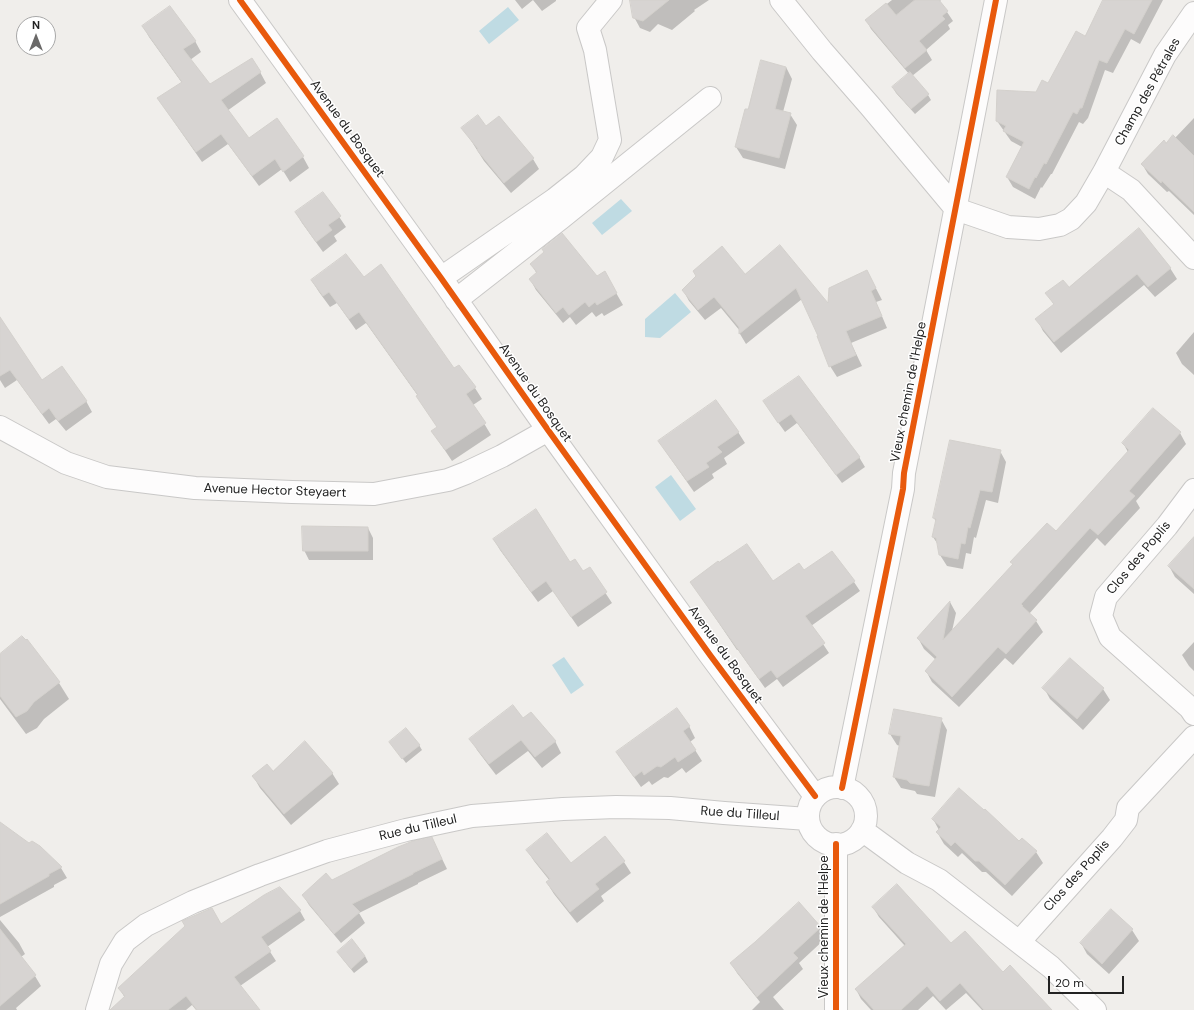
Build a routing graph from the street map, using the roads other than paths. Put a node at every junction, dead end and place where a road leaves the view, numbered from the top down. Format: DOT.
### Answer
graph roads {
  1 [pos="240,0"];
  2 [pos="611,0"];
  3 [pos="781,0"];
  4 [pos="996,0"];
  5 [pos="1194,13"];
  6 [pos="710,98"];
  7 [pos="1104,172"];
  8 [pos="956,208"];
  9 [pos="1194,258"];
  10 [pos="441,278"];
  11 [pos="456,300"];
  12 [pos="0,427"];
  13 [pos="548,430"];
  14 [pos="1194,490"];
  15 [pos="1194,714"];
  16 [pos="1194,737"];
  17 [pos="842,788"];
  18 [pos="815,796"];
  19 [pos="808,819"];
  20 [pos="862,830"];
  21 [pos="836,844"];
  22 [pos="1019,942"];
  23 [pos="97,1010"];
  24 [pos="836,1010"];
  25 [pos="1096,1010"];
  1 -- 10 [label="street, Avenue du Bosquet"];
  2 -- 10 [label="street"];
  3 -- 8 [label="street"];
  4 -- 8 [label="street, Vieux chemin de l'Helpe"];
  5 -- 7 [label="street, Champ des Pétrales"];
  6 -- 11 [label="street"];
  7 -- 8 [label="street, Champ des Pétrales"];
  7 -- 9 [label="street"];
  8 -- 17 [label="street, Vieux chemin de l'Helpe"];
  10 -- 11 [label="street, Avenue du Bosquet"];
  11 -- 13 [label="street, Avenue du Bosquet"];
  12 -- 13 [label="street, Avenue Hector Steyaert"];
  13 -- 18 [label="street, Avenue du Bosquet"];
  14 -- 15 [label="street, Clos des Poplis"];
  16 -- 22 [label="street, Clos des Poplis"];
  17 -- 18 [label="street"];
  17 -- 20 [label="street"];
  18 -- 19 [label="street"];
  19 -- 21 [label="street, Vieux chemin de l'Helpe"];
  19 -- 23 [label="street, Rue du Tilleul"];
  20 -- 21 [label="street, Vieux chemin de l'Helpe"];
  20 -- 22 [label="street"];
  21 -- 24 [label="street, Vieux chemin de l'Helpe"];
  22 -- 25 [label="street"];
}
